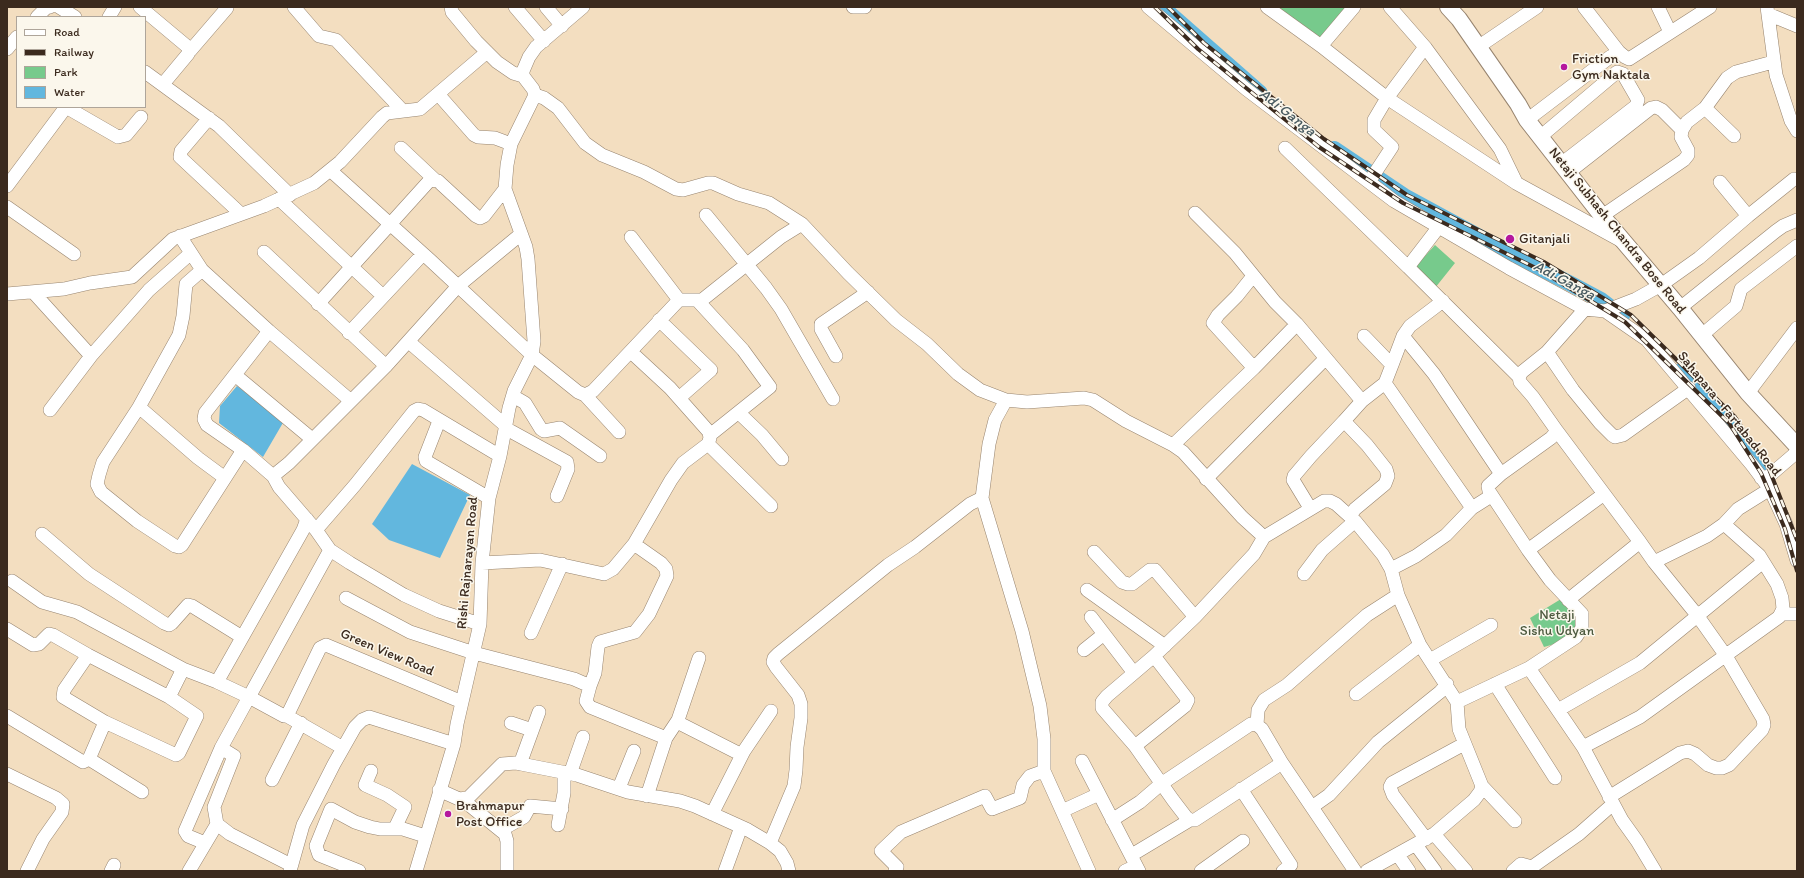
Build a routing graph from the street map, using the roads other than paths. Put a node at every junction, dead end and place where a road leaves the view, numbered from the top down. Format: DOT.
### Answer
graph roads {
  1 [pos="50,7"];
  2 [pos="60,7"];
  3 [pos="116,7"];
  4 [pos="140,7"];
  5 [pos="294,7"];
  6 [pos="451,7"];
  7 [pos="515,7"];
  8 [pos="546,7"];
  9 [pos="583,7"];
  10 [pos="853,7"];
  11 [pos="865,7"];
  12 [pos="1148,7"];
  13 [pos="1267,7"];
  14 [pos="1390,7"];
  15 [pos="1537,7"];
  16 [pos="1584,7"];
  17 [pos="1658,7"];
  18 [pos="1710,7"];
  19 [pos="227,8"];
  20 [pos="1352,8"];
  21 [pos="1453,9"];
  22 [pos="1767,10"];
  23 [pos="38,16"];
  24 [pos="74,16"];
  25 [pos="110,16"];
  26 [pos="562,26"];
  27 [pos="1797,26"];
  28 [pos="1670,32"];
  29 [pos="16,38"];
  30 [pos="544,41"];
  31 [pos="1321,46"];
  32 [pos="1425,47"];
  33 [pos="1478,48"];
  34 [pos="7,49"];
  35 [pos="190,51"];
  36 [pos="487,52"];
  37 [pos="1619,52"];
  38 [pos="1773,62"];
  39 [pos="1602,64"];
  40 [pos="146,73"];
  41 [pos="523,76"];
  42 [pos="1612,77"];
  43 [pos="163,84"];
  44 [pos="1574,85"];
  45 [pos="438,94"];
  46 [pos="535,95"];
  47 [pos="1387,98"];
  48 [pos="1585,99"];
  49 [pos="65,108"];
  50 [pos="68,108"];
  51 [pos="1705,108"];
  52 [pos="402,110"];
  53 [pos="141,117"];
  54 [pos="209,118"];
  55 [pos="1527,120"];
  56 [pos="1682,130"];
  57 [pos="1797,131"];
  58 [pos="1734,136"];
  59 [pos="1540,137"];
  60 [pos="511,144"];
  61 [pos="401,148"];
  62 [pos="1285,148"];
  63 [pos="1565,168"];
  64 [pos="330,170"];
  65 [pos="1372,178"];
  66 [pos="434,179"];
  67 [pos="1794,179"];
  68 [pos="1516,182"];
  69 [pos="1720,182"];
  70 [pos="7,186"];
  71 [pos="505,189"];
  72 [pos="284,197"];
  73 [pos="7,207"];
  74 [pos="1195,213"];
  75 [pos="241,214"];
  76 [pos="706,215"];
  77 [pos="1602,216"];
  78 [pos="1748,216"];
  79 [pos="1797,220"];
  80 [pos="389,224"];
  81 [pos="802,224"];
  82 [pos="1438,228"];
  83 [pos="521,234"];
  84 [pos="180,236"];
  85 [pos="631,238"];
  86 [pos="1624,242"];
  87 [pos="1797,246"];
  88 [pos="264,252"];
  89 [pos="191,253"];
  90 [pos="74,254"];
  91 [pos="424,254"];
  92 [pos="746,264"];
  93 [pos="353,267"];
  94 [pos="1408,267"];
  95 [pos="202,270"];
  96 [pos="1253,276"];
  97 [pos="1661,285"];
  98 [pos="458,286"];
  99 [pos="33,292"];
  100 [pos="868,292"];
  101 [pos="7,294"];
  102 [pos="384,296"];
  103 [pos="679,300"];
  104 [pos="697,300"];
  105 [pos="1443,301"];
  106 [pos="318,304"];
  107 [pos="1586,308"];
  108 [pos="1680,308"];
  109 [pos="1608,310"];
  110 [pos="659,320"];
  111 [pos="1297,324"];
  112 [pos="1797,328"];
  113 [pos="269,331"];
  114 [pos="349,332"];
  115 [pos="1702,335"];
  116 [pos="1364,336"];
  117 [pos="1403,336"];
  118 [pos="409,342"];
  119 [pos="631,352"];
  120 [pos="1548,352"];
  121 [pos="532,354"];
  122 [pos="91,356"];
  123 [pos="836,356"];
  124 [pos="1325,359"];
  125 [pos="1392,365"];
  126 [pos="386,366"];
  127 [pos="1254,368"];
  128 [pos="235,375"];
  129 [pos="1519,377"];
  130 [pos="1386,383"];
  131 [pos="1689,388"];
  132 [pos="1748,393"];
  133 [pos="585,395"];
  134 [pos="513,396"];
  135 [pos="679,398"];
  136 [pos="833,399"];
  137 [pos="1006,400"];
  138 [pos="351,401"];
  139 [pos="1362,401"];
  140 [pos="139,407"];
  141 [pos="50,410"];
  142 [pos="739,413"];
  143 [pos="439,421"];
  144 [pos="1344,421"];
  145 [pos="506,427"];
  146 [pos="1557,431"];
  147 [pos="619,432"];
  148 [pos="312,439"];
  149 [pos="709,439"];
  150 [pos="1173,445"];
  151 [pos="1797,446"];
  152 [pos="243,450"];
  153 [pos="1797,452"];
  154 [pos="500,456"];
  155 [pos="600,456"];
  156 [pos="782,459"];
  157 [pos="1501,474"];
  158 [pos="273,476"];
  159 [pos="225,478"];
  160 [pos="1761,478"];
  161 [pos="1206,479"];
  162 [pos="1770,489"];
  163 [pos="1604,494"];
  164 [pos="557,496"];
  165 [pos="1491,496"];
  166 [pos="489,498"];
  167 [pos="982,498"];
  168 [pos="771,506"];
  169 [pos="1310,508"];
  170 [pos="1472,508"];
  171 [pos="1352,518"];
  172 [pos="306,519"];
  173 [pos="1724,524"];
  174 [pos="316,530"];
  175 [pos="42,534"];
  176 [pos="1264,537"];
  177 [pos="1640,542"];
  178 [pos="634,544"];
  179 [pos="330,550"];
  180 [pos="1528,550"];
  181 [pos="1094,552"];
  182 [pos="1797,561"];
  183 [pos="1654,562"];
  184 [pos="1763,562"];
  185 [pos="482,563"];
  186 [pos="562,564"];
  187 [pos="1391,569"];
  188 [pos="1304,574"];
  189 [pos="12,581"];
  190 [pos="1087,590"];
  191 [pos="1398,595"];
  192 [pos="346,598"];
  193 [pos="1568,600"];
  194 [pos="1781,614"];
  195 [pos="1797,614"];
  196 [pos="1697,615"];
  197 [pos="1091,617"];
  198 [pos="1195,617"];
  199 [pos="480,624"];
  200 [pos="1491,624"];
  201 [pos="7,629"];
  202 [pos="532,633"];
  203 [pos="1104,634"];
  204 [pos="242,637"];
  205 [pos="1420,645"];
  206 [pos="1165,646"];
  207 [pos="1084,650"];
  208 [pos="474,653"];
  209 [pos="88,655"];
  210 [pos="1154,656"];
  211 [pos="1726,656"];
  212 [pos="699,658"];
  213 [pos="1430,660"];
  214 [pos="1530,668"];
  215 [pos="183,669"];
  216 [pos="1134,673"];
  217 [pos="217,682"];
  218 [pos="1447,684"];
  219 [pos="1495,684"];
  220 [pos="590,686"];
  221 [pos="1356,694"];
  222 [pos="169,697"];
  223 [pos="249,697"];
  224 [pos="462,702"];
  225 [pos="1457,702"];
  226 [pos="1558,710"];
  227 [pos="539,712"];
  228 [pos="771,712"];
  229 [pos="7,716"];
  230 [pos="287,716"];
  231 [pos="105,722"];
  232 [pos="677,722"];
  233 [pos="301,723"];
  234 [pos="511,723"];
  235 [pos="1257,724"];
  236 [pos="532,730"];
  237 [pos="583,737"];
  238 [pos="666,738"];
  239 [pos="454,744"];
  240 [pos="1464,744"];
  241 [pos="1135,746"];
  242 [pos="1583,747"];
  243 [pos="221,748"];
  244 [pos="343,748"];
  245 [pos="634,751"];
  246 [pos="742,755"];
  247 [pos="89,759"];
  248 [pos="1082,760"];
  249 [pos="1282,763"];
  250 [pos="520,764"];
  251 [pos="371,771"];
  252 [pos="1044,771"];
  253 [pos="567,773"];
  254 [pos="7,774"];
  255 [pos="1555,778"];
  256 [pos="272,780"];
  257 [pos="1161,784"];
  258 [pos="1482,786"];
  259 [pos="619,788"];
  260 [pos="1241,789"];
  261 [pos="439,790"];
  262 [pos="142,792"];
  263 [pos="1099,794"];
  264 [pos="647,796"];
  265 [pos="463,800"];
  266 [pos="1611,800"];
  267 [pos="1312,807"];
  268 [pos="562,809"];
  269 [pos="1062,812"];
  270 [pos="712,814"];
  271 [pos="1112,820"];
  272 [pos="1190,820"];
  273 [pos="1515,820"];
  274 [pos="216,824"];
  275 [pos="558,825"];
  276 [pos="741,827"];
  277 [pos="395,828"];
  278 [pos="501,830"];
  279 [pos="425,836"];
  280 [pos="1425,840"];
  281 [pos="1243,841"];
  282 [pos="206,843"];
  283 [pos="770,843"];
  284 [pos="1398,855"];
  285 [pos="1134,865"];
  286 [pos="291,868"];
  287 [pos="1290,869"];
  288 [pos="27,871"];
  289 [pos="189,871"];
  290 [pos="359,871"];
  291 [pos="416,871"];
  292 [pos="507,871"];
  293 [pos="725,871"];
  294 [pos="789,871"];
  295 [pos="895,871"];
  296 [pos="1089,871"];
  297 [pos="1202,871"];
  298 [pos="1355,871"];
  299 [pos="1367,871"];
  300 [pos="1409,871"];
  301 [pos="1435,871"];
  302 [pos="1466,871"];
  303 [pos="1513,871"];
  304 [pos="1655,871"];
  1 -- 23 [label="street"];
  2 -- 24 [label="street"];
  3 -- 25 [label="street"];
  4 -- 35 [label="street"];
  5 -- 52 [label="street"];
  6 -- 36 [label="street"];
  7 -- 30 [label="street"];
  8 -- 26 [label="street"];
  9 -- 26 [label="street"];
  10 -- 11 [label="street"];
  12 -- 65 [label="street, Sahapara - Fartabad Road"];
  13 -- 31 [label="street"];
  14 -- 32 [label="street"];
  15 -- 33 [label="street"];
  16 -- 37 [label="street"];
  17 -- 28 [label="street"];
  18 -- 28 [label="street"];
  19 -- 35 [label="street"];
  20 -- 31 [label="street"];
  21 -- 33 [label="main road, Netaji Subhash Chandra Bose Road"];
  22 -- 27 [label="street"];
  22 -- 38 [label="street"];
  26 -- 30 [label="street"];
  28 -- 37 [label="street"];
  29 -- 34 [label="street"];
  30 -- 41 [label="street"];
  31 -- 47 [label="street"];
  32 -- 47 [label="street"];
  32 -- 68 [label="street"];
  33 -- 55 [label="main road, Netaji Subhash Chandra Bose Road"];
  35 -- 43 [label="street"];
  36 -- 41 [label="street"];
  36 -- 45 [label="street"];
  37 -- 39 [label="street"];
  38 -- 51 [label="street"];
  38 -- 57 [label="street"];
  39 -- 42 [label="street"];
  39 -- 44 [label="street"];
  40 -- 43 [label="street"];
  41 -- 46 [label="street"];
  42 -- 48 [label="street"];
  42 -- 63 [label="street"];
  43 -- 54 [label="street"];
  44 -- 48 [label="street"];
  44 -- 55 [label="street"];
  45 -- 52 [label="street"];
  45 -- 60 [label="street"];
  46 -- 60 [label="street, Rishi Rajnarayan Road"];
  46 -- 81 [label="street"];
  47 -- 65 [label="street"];
  47 -- 68 [label="street"];
  48 -- 59 [label="street"];
  49 -- 70 [label="street"];
  50 -- 53 [label="street"];
  51 -- 56 [label="street"];
  51 -- 58 [label="street"];
  52 -- 64 [label="street"];
  54 -- 72 [label="street"];
  54 -- 75 [label="street"];
  55 -- 59 [label="main road, Netaji Subhash Chandra Bose Road"];
  56 -- 63 [label="street"];
  56 -- 77 [label="street"];
  59 -- 63 [label="main road, Netaji Subhash Chandra Bose Road"];
  60 -- 71 [label="street, Rishi Rajnarayan Road"];
  61 -- 66 [label="street"];
  62 -- 94 [label="street"];
  63 -- 77 [label="main road, Netaji Subhash Chandra Bose Road"];
  64 -- 72 [label="street"];
  64 -- 80 [label="street"];
  65 -- 82 [label="street, Sahapara - Fartabad Road"];
  66 -- 71 [label="street"];
  66 -- 80 [label="street"];
  67 -- 78 [label="street"];
  68 -- 86 [label="street"];
  69 -- 78 [label="street"];
  71 -- 83 [label="street, Rishi Rajnarayan Road"];
  72 -- 75 [label="street"];
  72 -- 93 [label="street"];
  73 -- 90 [label="street"];
  74 -- 96 [label="street"];
  75 -- 84 [label="street"];
  76 -- 92 [label="street"];
  77 -- 86 [label="main road, Netaji Subhash Chandra Bose Road"];
  78 -- 97 [label="street"];
  79 -- 108 [label="street"];
  80 -- 91 [label="street"];
  80 -- 93 [label="street"];
  81 -- 92 [label="street"];
  81 -- 100 [label="street"];
  82 -- 94 [label="street"];
  82 -- 107 [label="street, Sahapara - Fartabad Road"];
  83 -- 98 [label="street"];
  83 -- 121 [label="street, Rishi Rajnarayan Road"];
  84 -- 89 [label="street"];
  84 -- 99 [label="street"];
  85 -- 103 [label="street"];
  86 -- 97 [label="main road, Netaji Subhash Chandra Bose Road"];
  87 -- 115 [label="street"];
  88 -- 106 [label="street"];
  89 -- 95 [label="street"];
  89 -- 122 [label="street"];
  91 -- 98 [label="street"];
  91 -- 102 [label="street"];
  92 -- 104 [label="street"];
  92 -- 136 [label="street"];
  93 -- 102 [label="street"];
  93 -- 106 [label="street"];
  94 -- 105 [label="street"];
  95 -- 113 [label="street"];
  95 -- 140 [label="street"];
  96 -- 111 [label="street"];
  96 -- 127 [label="street"];
  97 -- 108 [label="main road, Netaji Subhash Chandra Bose Road"];
  97 -- 109 [label="street"];
  98 -- 118 [label="street"];
  98 -- 121 [label="street"];
  99 -- 101 [label="street"];
  99 -- 122 [label="street"];
  100 -- 123 [label="street"];
  100 -- 137 [label="street"];
  102 -- 114 [label="street"];
  103 -- 104 [label="street"];
  103 -- 110 [label="street"];
  104 -- 142 [label="street"];
  105 -- 117 [label="street"];
  105 -- 129 [label="street"];
  106 -- 114 [label="street"];
  107 -- 109 [label="street, Sahapara - Fartabad Road"];
  107 -- 120 [label="street"];
  108 -- 115 [label="main road, Netaji Subhash Chandra Bose Road"];
  109 -- 131 [label="street, Sahapara - Fartabad Road"];
  110 -- 119 [label="street"];
  110 -- 135 [label="street"];
  111 -- 124 [label="street"];
  111 -- 127 [label="street"];
  112 -- 132 [label="street"];
  113 -- 128 [label="street"];
  113 -- 138 [label="street"];
  114 -- 126 [label="street"];
  115 -- 132 [label="main road, Netaji Subhash Chandra Bose Road"];
  116 -- 125 [label="street"];
  117 -- 125 [label="street"];
  117 -- 157 [label="street"];
  118 -- 126 [label="street"];
  118 -- 145 [label="street"];
  119 -- 133 [label="street"];
  119 -- 135 [label="street"];
  120 -- 129 [label="street"];
  120 -- 131 [label="street"];
  121 -- 133 [label="street"];
  121 -- 134 [label="street, Rishi Rajnarayan Road"];
  122 -- 141 [label="street"];
  124 -- 139 [label="street"];
  124 -- 161 [label="street"];
  125 -- 130 [label="street"];
  126 -- 138 [label="street"];
  127 -- 150 [label="street"];
  128 -- 148 [label="street"];
  128 -- 152 [label="street"];
  129 -- 146 [label="street"];
  130 -- 139 [label="street"];
  130 -- 170 [label="street"];
  131 -- 160 [label="street, Sahapara - Fartabad Road"];
  132 -- 151 [label="main road, Netaji Subhash Chandra Bose Road"];
  133 -- 147 [label="street"];
  134 -- 145 [label="street, Rishi Rajnarayan Road"];
  134 -- 155 [label="street"];
  135 -- 149 [label="street"];
  137 -- 150 [label="street"];
  137 -- 167 [label="street"];
  138 -- 148 [label="street"];
  139 -- 144 [label="street"];
  140 -- 159 [label="street"];
  140 -- 159 [label="street"];
  142 -- 149 [label="street"];
  142 -- 156 [label="street"];
  143 -- 154 [label="street"];
  143 -- 166 [label="street"];
  143 -- 174 [label="street"];
  144 -- 169 [label="street"];
  144 -- 171 [label="street"];
  145 -- 154 [label="street, Rishi Rajnarayan Road"];
  145 -- 164 [label="street"];
  146 -- 157 [label="street"];
  146 -- 163 [label="street"];
  148 -- 158 [label="street"];
  149 -- 168 [label="street"];
  149 -- 178 [label="street"];
  150 -- 161 [label="street"];
  152 -- 158 [label="street"];
  152 -- 159 [label="street"];
  153 -- 160 [label="street"];
  154 -- 166 [label="street, Rishi Rajnarayan Road"];
  157 -- 165 [label="street"];
  158 -- 172 [label="street"];
  160 -- 162 [label="street, Sahapara - Fartabad Road"];
  161 -- 176 [label="street"];
  162 -- 173 [label="street"];
  162 -- 182 [label="street, Sahapara - Fartabad Road"];
  163 -- 177 [label="street"];
  163 -- 180 [label="street"];
  165 -- 170 [label="street"];
  165 -- 180 [label="street"];
  166 -- 185 [label="street, Rishi Rajnarayan Road"];
  167 -- 252 [label="street"];
  167 -- 283 [label="street"];
  169 -- 171 [label="street"];
  169 -- 176 [label="street"];
  170 -- 187 [label="street"];
  171 -- 187 [label="street"];
  171 -- 188 [label="street"];
  172 -- 174 [label="street"];
  172 -- 204 [label="street"];
  173 -- 183 [label="street"];
  173 -- 184 [label="street"];
  174 -- 179 [label="street"];
  175 -- 204 [label="street"];
  176 -- 198 [label="street"];
  177 -- 183 [label="street"];
  177 -- 193 [label="street"];
  178 -- 186 [label="street"];
  178 -- 220 [label="street"];
  179 -- 199 [label="street"];
  179 -- 223 [label="street"];
  180 -- 193 [label="street"];
  181 -- 198 [label="street"];
  183 -- 196 [label="street"];
  184 -- 194 [label="street"];
  184 -- 196 [label="street"];
  185 -- 186 [label="street"];
  185 -- 199 [label="street, Rishi Rajnarayan Road"];
  186 -- 202 [label="street"];
  187 -- 191 [label="street"];
  189 -- 215 [label="street"];
  190 -- 206 [label="street"];
  191 -- 205 [label="street"];
  191 -- 235 [label="street"];
  192 -- 208 [label="street"];
  193 -- 214 [label="street"];
  194 -- 195 [label="street"];
  194 -- 211 [label="street"];
  196 -- 211 [label="street"];
  196 -- 226 [label="street"];
  197 -- 203 [label="street"];
  198 -- 206 [label="street"];
  199 -- 208 [label="street, Rishi Rajnarayan Road"];
  200 -- 213 [label="street"];
  201 -- 209 [label="street"];
  203 -- 207 [label="street"];
  203 -- 216 [label="street"];
  204 -- 217 [label="street"];
  205 -- 213 [label="street"];
  205 -- 221 [label="street"];
  206 -- 210 [label="street"];
  208 -- 220 [label="street"];
  208 -- 224 [label="street, Rishi Rajnarayan Road"];
  209 -- 222 [label="street"];
  209 -- 231 [label="street"];
  210 -- 216 [label="street"];
  210 -- 241 [label="street"];
  211 -- 242 [label="street"];
  211 -- 266 [label="street"];
  212 -- 232 [label="street"];
  213 -- 218 [label="street"];
  214 -- 219 [label="street"];
  214 -- 226 [label="street"];
  215 -- 217 [label="street"];
  215 -- 222 [label="street"];
  216 -- 241 [label="street"];
  217 -- 223 [label="street"];
  218 -- 225 [label="street"];
  218 -- 267 [label="street"];
  219 -- 225 [label="street"];
  219 -- 255 [label="street"];
  220 -- 238 [label="street"];
  222 -- 231 [label="street"];
  223 -- 230 [label="street"];
  223 -- 243 [label="street"];
  224 -- 230 [label="street, Green View Road"];
  224 -- 239 [label="street, Rishi Rajnarayan Road"];
  225 -- 240 [label="street"];
  226 -- 242 [label="street"];
  227 -- 236 [label="street"];
  228 -- 246 [label="street"];
  229 -- 247 [label="street"];
  230 -- 233 [label="street"];
  231 -- 247 [label="street"];
  232 -- 238 [label="street"];
  232 -- 246 [label="street"];
  233 -- 244 [label="street"];
  233 -- 256 [label="street"];
  234 -- 236 [label="street"];
  235 -- 249 [label="street"];
  235 -- 257 [label="street"];
  236 -- 250 [label="street"];
  237 -- 253 [label="street"];
  238 -- 264 [label="street"];
  239 -- 244 [label="street"];
  239 -- 261 [label="street, Rishi Rajnarayan Road"];
  240 -- 258 [label="street"];
  240 -- 280 [label="street"];
  241 -- 257 [label="street"];
  242 -- 266 [label="street"];
  243 -- 274 [label="street"];
  243 -- 282 [label="street"];
  244 -- 286 [label="street"];
  245 -- 259 [label="street"];
  246 -- 270 [label="street"];
  247 -- 262 [label="street"];
  248 -- 263 [label="street"];
  249 -- 260 [label="street"];
  249 -- 267 [label="street"];
  250 -- 253 [label="street"];
  250 -- 265 [label="street"];
  251 -- 277 [label="street"];
  252 -- 269 [label="street"];
  252 -- 295 [label="street"];
  253 -- 259 [label="street"];
  253 -- 268 [label="street"];
  254 -- 288 [label="street"];
  257 -- 271 [label="street"];
  257 -- 272 [label="street"];
  258 -- 273 [label="street"];
  258 -- 280 [label="street"];
  259 -- 264 [label="street"];
  260 -- 272 [label="street"];
  260 -- 287 [label="street"];
  261 -- 265 [label="street"];
  261 -- 279 [label="street, Rishi Rajnarayan Road"];
  263 -- 269 [label="street"];
  263 -- 271 [label="street"];
  264 -- 270 [label="street"];
  265 -- 278 [label="street"];
  266 -- 303 [label="street"];
  266 -- 304 [label="street"];
  267 -- 298 [label="street"];
  268 -- 275 [label="street"];
  268 -- 278 [label="street"];
  269 -- 296 [label="street"];
  270 -- 276 [label="street"];
  271 -- 285 [label="street"];
  272 -- 285 [label="street"];
  274 -- 282 [label="street"];
  274 -- 286 [label="street"];
  276 -- 283 [label="street"];
  276 -- 293 [label="street"];
  277 -- 279 [label="street"];
  277 -- 290 [label="street"];
  278 -- 292 [label="street"];
  279 -- 291 [label="street, Rishi Rajnarayan Road"];
  280 -- 284 [label="street"];
  280 -- 301 [label="street"];
  280 -- 302 [label="street"];
  281 -- 297 [label="street"];
  282 -- 289 [label="street"];
  283 -- 294 [label="street"];
  284 -- 299 [label="street"];
  284 -- 300 [label="street"];
}
